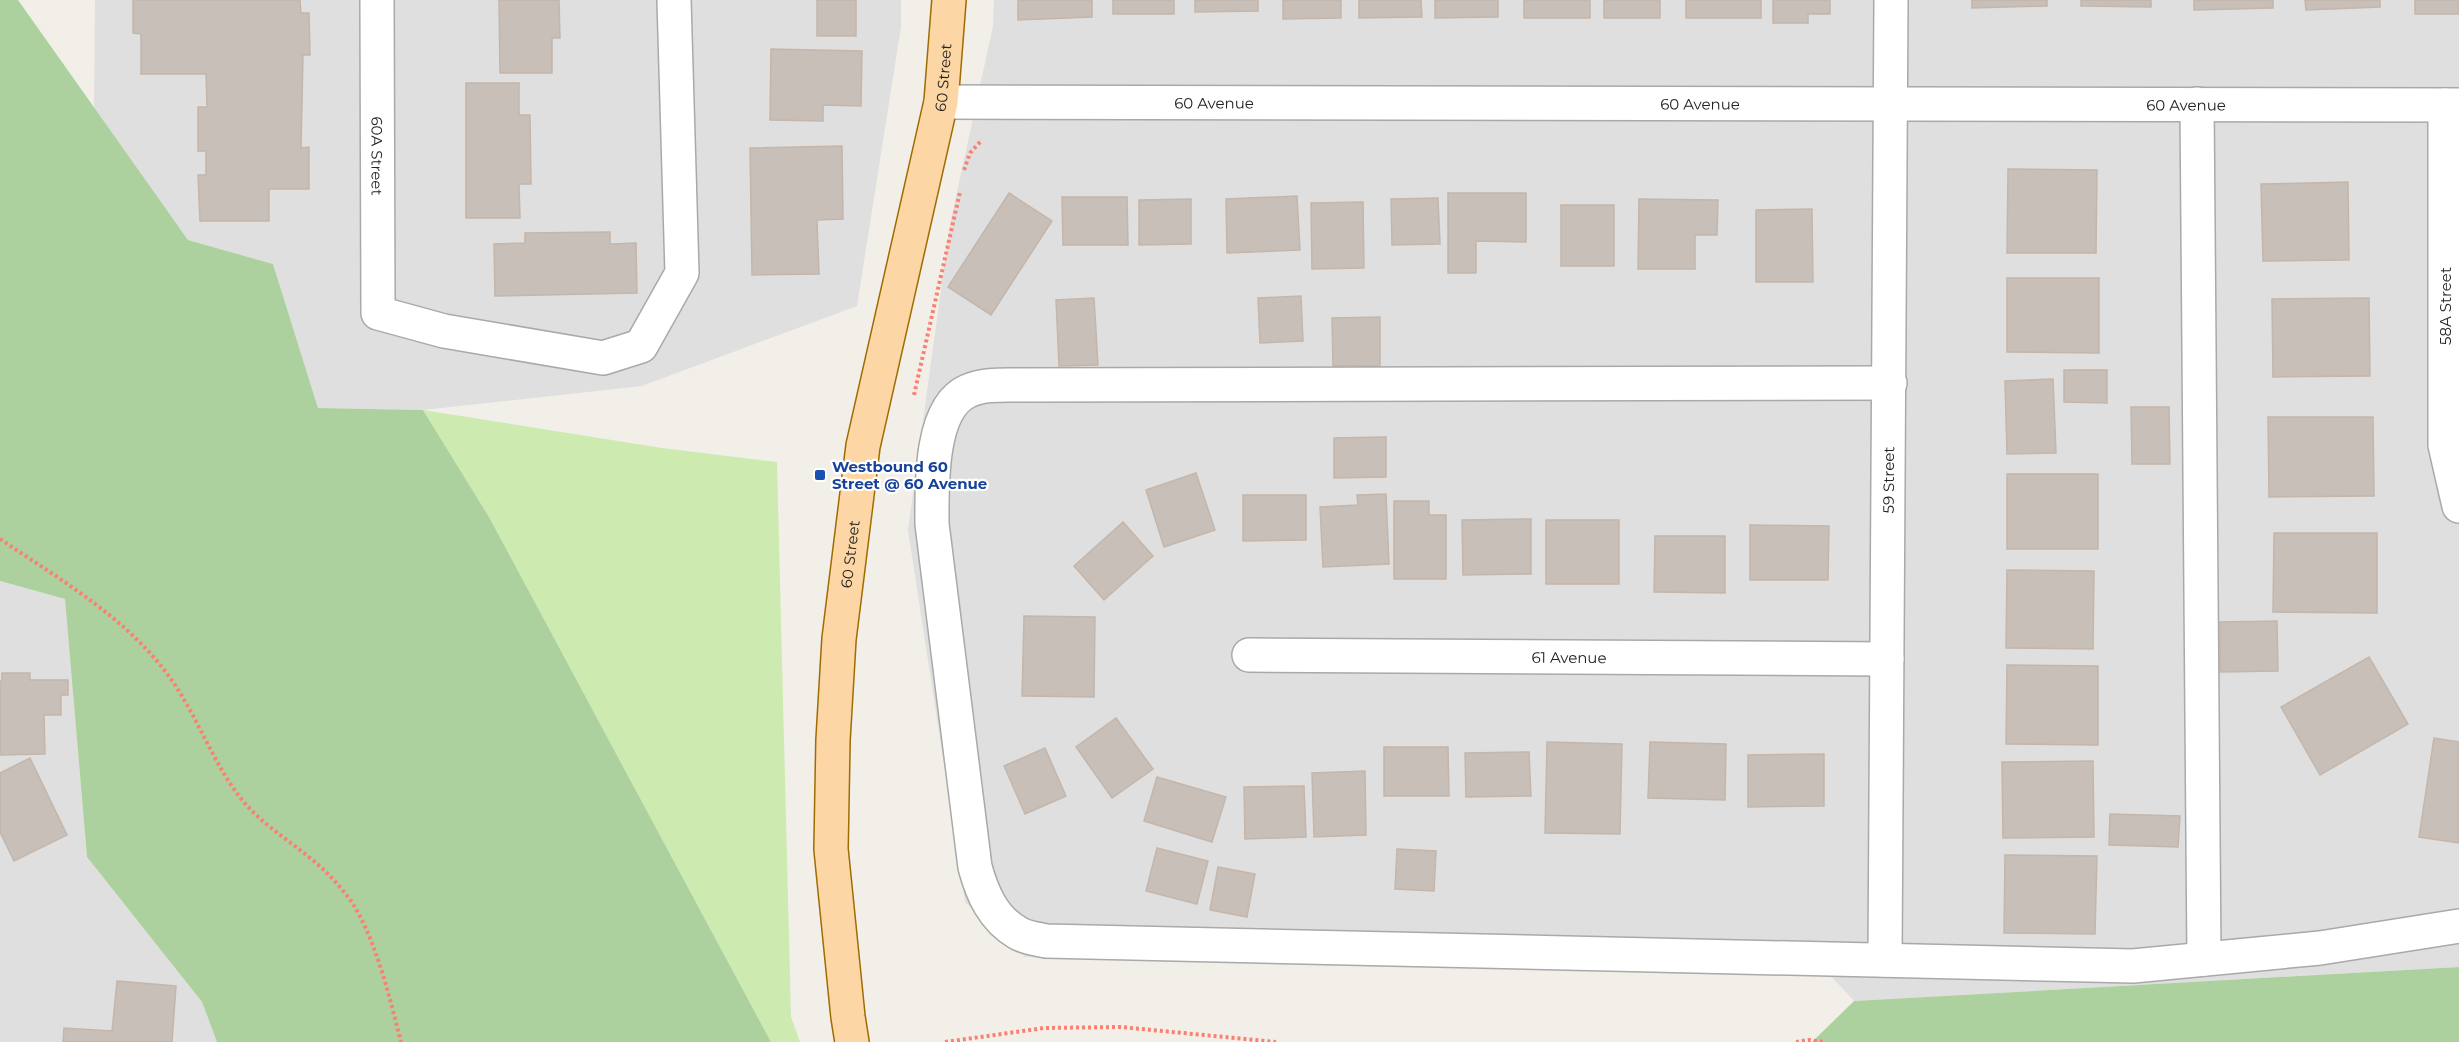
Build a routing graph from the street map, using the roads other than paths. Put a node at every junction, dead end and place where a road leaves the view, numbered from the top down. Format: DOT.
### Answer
graph roads {
  1 [pos="377,0"];
  2 [pos="674,0"];
  3 [pos="950,0"];
  4 [pos="1891,0"];
  5 [pos="941,102"];
  6 [pos="2197,104"];
  7 [pos="1890,105"];
  8 [pos="2452,105"];
  9 [pos="1890,384"];
  10 [pos="2453,462"];
  11 [pos="2459,506"];
  12 [pos="1249,655"];
  13 [pos="1887,659"];
  14 [pos="2459,927"];
  15 [pos="2204,959"];
  16 [pos="1885,960"];
  17 [pos="852,1042"];
  1 -- 2 [label="street, 60A Street"];
  3 -- 5 [label="main road, 60 Street"];
  4 -- 7 [label="street, 59 Street"];
  5 -- 7 [label="street, 60 Avenue"];
  5 -- 17 [label="main road, 60 Street"];
  6 -- 7 [label="street, 60 Avenue"];
  6 -- 8 [label="street, 60 Avenue"];
  6 -- 15 [label="street"];
  7 -- 9 [label="street, 59 Street"];
  8 -- 10 [label="street, 58A Street"];
  9 -- 13 [label="street, 59 Street"];
  9 -- 16 [label="street"];
  10 -- 11 [label="street, 58A Street"];
  12 -- 13 [label="street, 61 Avenue"];
  13 -- 16 [label="street, 59 Street"];
  14 -- 15 [label="street"];
  15 -- 16 [label="street"];
}
